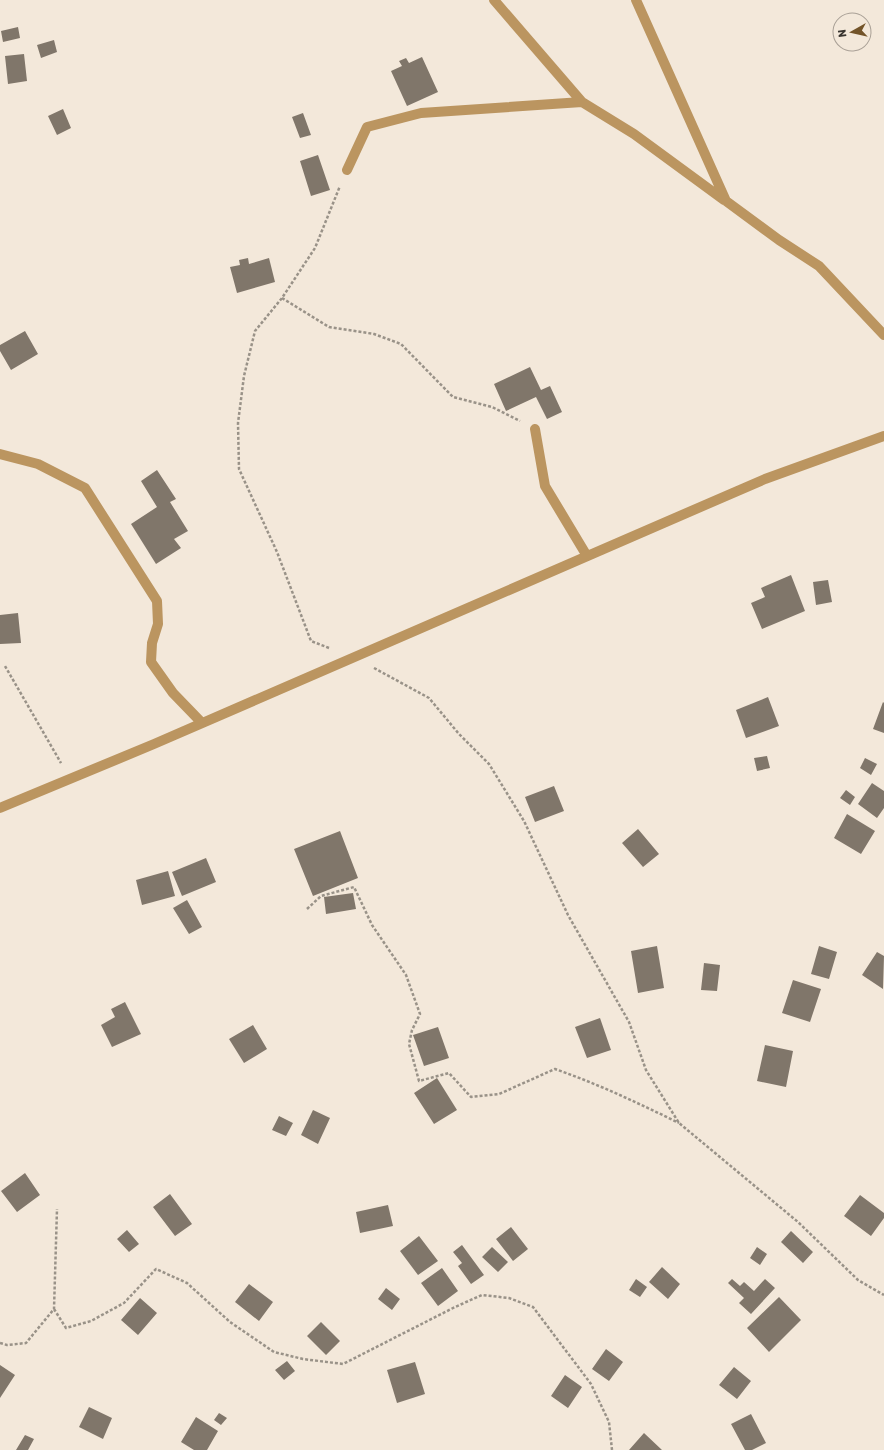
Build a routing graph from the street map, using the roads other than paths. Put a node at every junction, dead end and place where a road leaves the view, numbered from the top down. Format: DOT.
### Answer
graph roads {
  1 [pos="494,0"];
  2 [pos="636,0"];
  3 [pos="582,102"];
  4 [pos="347,170"];
  5 [pos="726,201"];
  6 [pos="884,335"];
  7 [pos="535,429"];
  8 [pos="884,436"];
  9 [pos="0,454"];
  10 [pos="587,556"];
  11 [pos="202,724"];
  12 [pos="0,808"];
  1 -- 3 [label="street"];
  2 -- 5 [label="street"];
  3 -- 4 [label="street"];
  3 -- 5 [label="street"];
  5 -- 6 [label="street"];
  7 -- 10 [label="street"];
  8 -- 10 [label="street"];
  9 -- 11 [label="street"];
  10 -- 11 [label="street"];
  11 -- 12 [label="street"];
}
